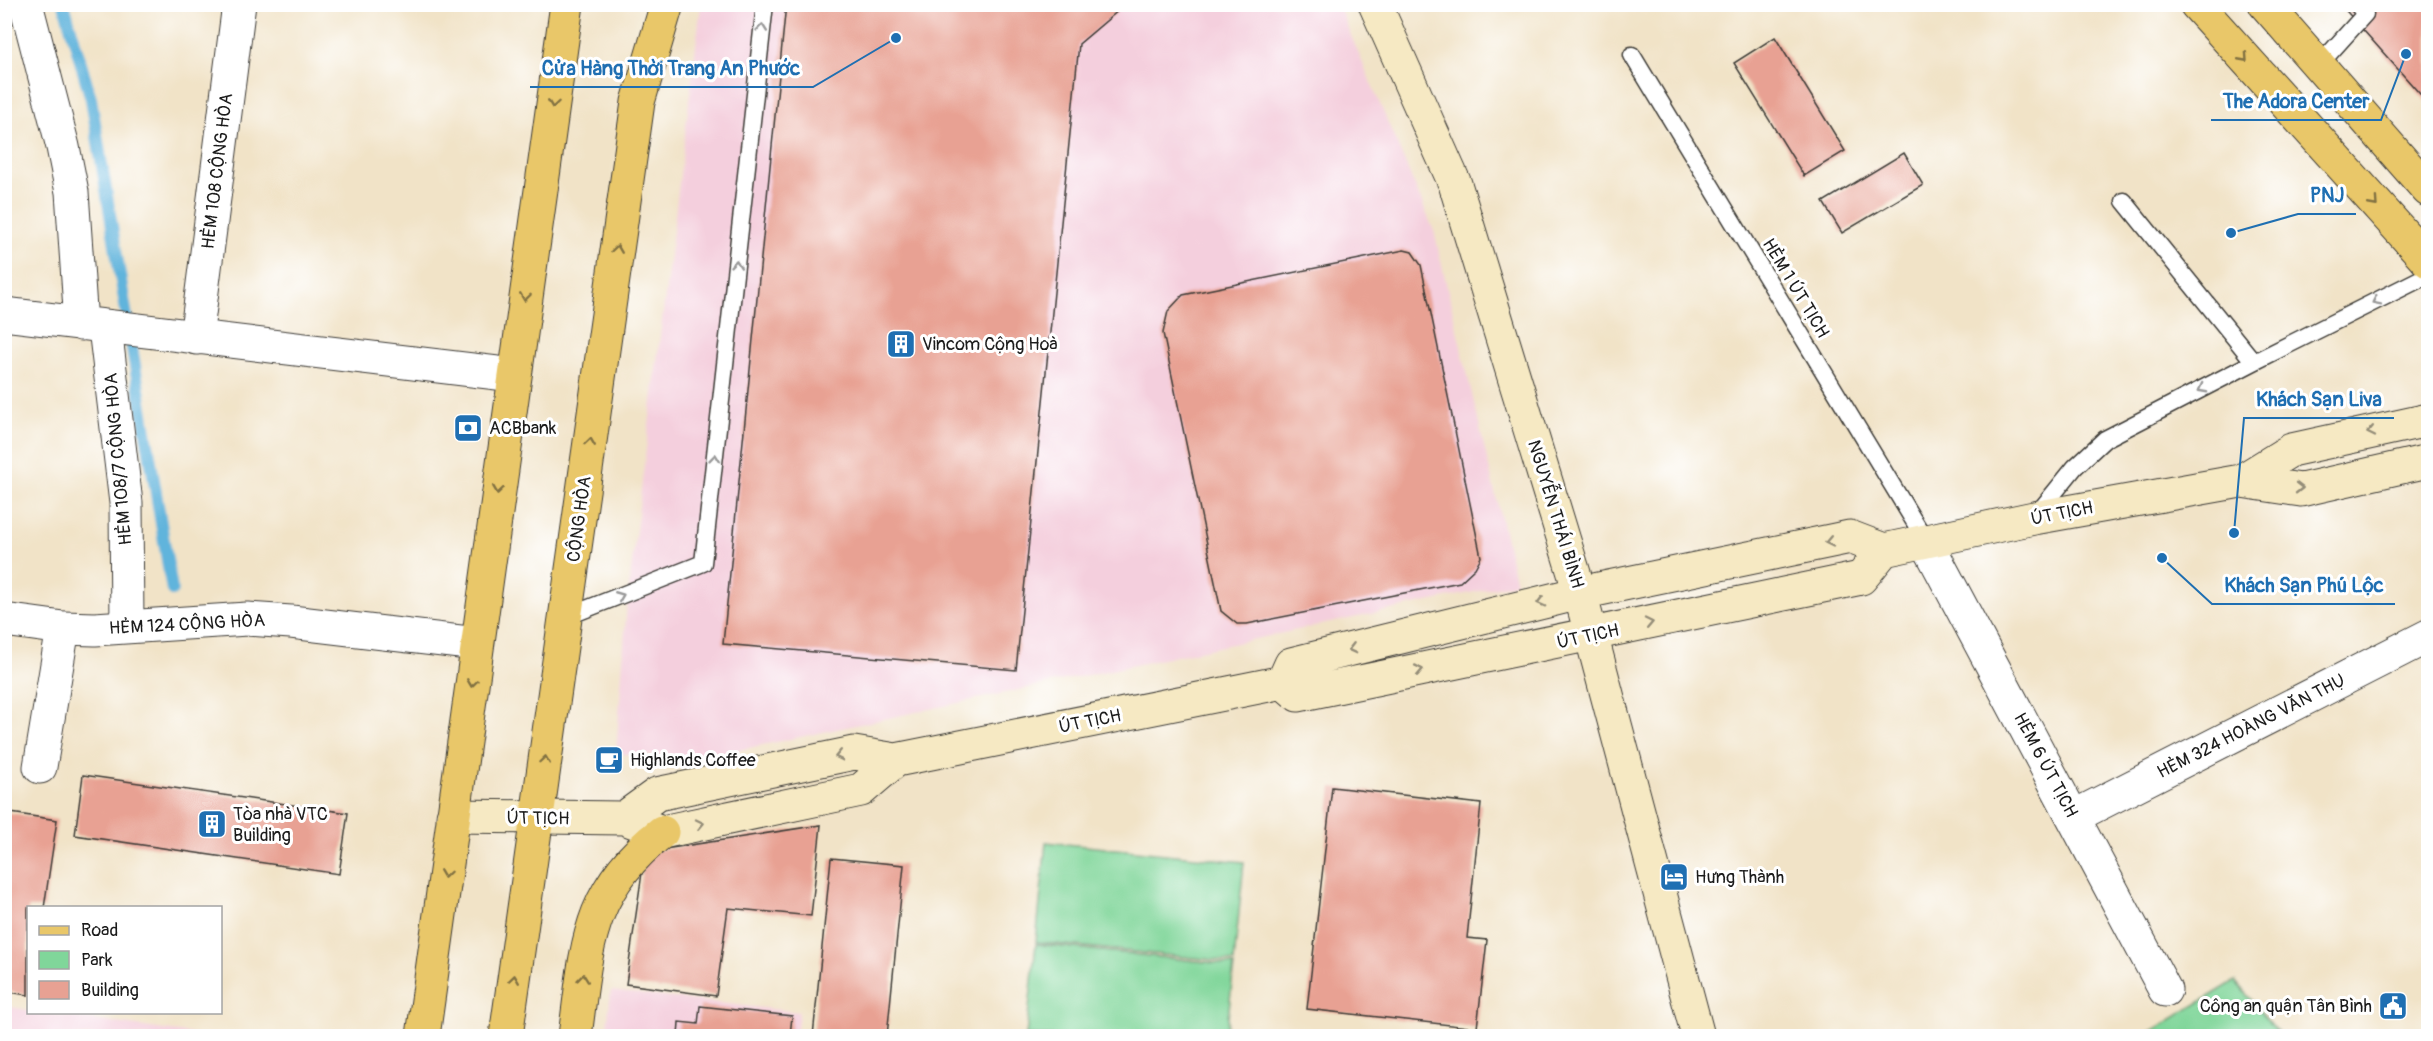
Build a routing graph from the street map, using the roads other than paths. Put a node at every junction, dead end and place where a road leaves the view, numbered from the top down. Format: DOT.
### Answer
graph roads {
  1 [pos="26,4"];
  2 [pos="239,4"];
  3 [pos="567,4"];
  4 [pos="644,4"];
  5 [pos="667,4"];
  6 [pos="765,4"];
  7 [pos="1375,4"];
  8 [pos="2196,4"];
  9 [pos="2265,4"];
  10 [pos="2357,4"];
  11 [pos="1632,55"];
  12 [pos="2319,65"];
  13 [pos="638,102"];
  14 [pos="2428,190"];
  15 [pos="2124,201"];
  16 [pos="2428,261"];
  17 [pos="2428,275"];
  18 [pos="4,314"];
  19 [pos="93,326"];
  20 [pos="196,338"];
  21 [pos="2254,362"];
  22 [pos="514,375"];
  23 [pos="2428,420"];
  24 [pos="2428,461"];
  25 [pos="2241,481"];
  26 [pos="2034,518"];
  27 [pos="1926,541"];
  28 [pos="1884,550"];
  29 [pos="1580,593"];
  30 [pos="566,617"];
  31 [pos="4,620"];
  32 [pos="127,626"];
  33 [pos="63,628"];
  34 [pos="1592,635"];
  35 [pos="2428,636"];
  36 [pos="477,644"];
  37 [pos="1284,682"];
  38 [pos="896,760"];
  39 [pos="40,767"];
  40 [pos="453,816"];
  41 [pos="2073,816"];
  42 [pos="537,818"];
  43 [pos="624,818"];
  44 [pos="662,832"];
  45 [pos="2165,990"];
  46 [pos="423,1036"];
  47 [pos="506,1036"];
  48 [pos="576,1036"];
  49 [pos="1698,1036"];
  1 -- 19 [label="street, HẺM 108/7 CỘNG HÒA"];
  2 -- 20 [label="street, HẺM 108 CỘNG HÒA"];
  3 -- 22 [label="main road, one-way"];
  4 -- 13 [label="main road"];
  5 -- 13 [label="main road, CỘNG HÒA"];
  30 -- 6 [label="lane, one-way"];
  7 -- 29 [label="street, NGUYỄN THÁI BÌNH"];
  8 -- 16 [label="main road, one-way"];
  9 -- 12 [label="main road"];
  10 -- 12 [label="lane"];
  11 -- 27 [label="lane, HẺM 1 ÚT TỊCH"];
  12 -- 14 [label="main road"];
  30 -- 13 [label="main road, CỘNG HÒA, one-way"];
  15 -- 21 [label="lane"];
  17 -- 21 [label="lane, one-way"];
  18 -- 19 [label="street"];
  19 -- 20 [label="street"];
  19 -- 32 [label="street, HẺM 108/7 CỘNG HÒA"];
  20 -- 22 [label="street"];
  21 -- 26 [label="lane, one-way"];
  22 -- 36 [label="main road, one-way"];
  23 -- 25 [label="street, ÚT TỊCH, one-way"];
  25 -- 24 [label="street, ÚT TỊCH, one-way"];
  25 -- 26 [label="street, ÚT TỊCH"];
  26 -- 27 [label="street, ÚT TỊCH"];
  27 -- 28 [label="street, ÚT TỊCH"];
  27 -- 41 [label="street, HẺM 6 ÚT TỊCH"];
  28 -- 29 [label="street, one-way"];
  34 -- 28 [label="street, ÚT TỊCH, one-way"];
  29 -- 34 [label="street, NGUYỄN THÁI BÌNH"];
  29 -- 37 [label="street, one-way"];
  42 -- 30 [label="main road, CỘNG HÒA, one-way"];
  31 -- 33 [label="street, HẺM 124 CỘNG HÒA"];
  32 -- 33 [label="street, HẺM 124 CỘNG HÒA"];
  32 -- 36 [label="street, HẺM 124 CỘNG HÒA"];
  33 -- 39 [label="street"];
  37 -- 34 [label="street, ÚT TỊCH, one-way"];
  34 -- 49 [label="street, NGUYỄN THÁI BÌNH"];
  35 -- 41 [label="street, HẺM 324 HOÀNG VĂN THỤ"];
  36 -- 40 [label="main road, one-way"];
  37 -- 38 [label="street, ÚT TỊCH"];
  38 -- 43 [label="street, ÚT TỊCH, one-way"];
  44 -- 38 [label="street, ÚT TỊCH, one-way"];
  40 -- 42 [label="street, ÚT TỊCH"];
  40 -- 46 [label="main road, one-way"];
  41 -- 45 [label="street, HẺM 6 ÚT TỊCH"];
  42 -- 43 [label="street, ÚT TỊCH"];
  47 -- 42 [label="main road, CỘNG HÒA, one-way"];
  43 -- 44 [label="street, ÚT TỊCH"];
  48 -- 44 [label="main road, one-way"];
}
